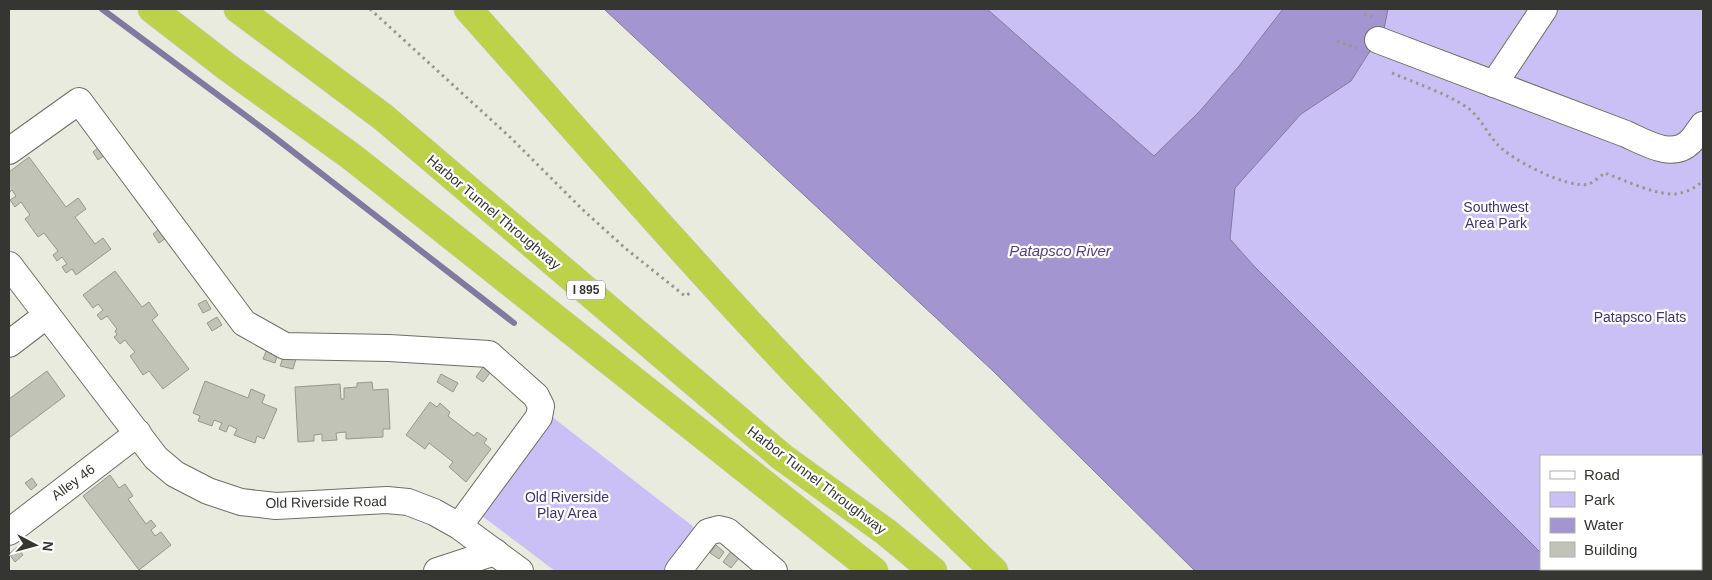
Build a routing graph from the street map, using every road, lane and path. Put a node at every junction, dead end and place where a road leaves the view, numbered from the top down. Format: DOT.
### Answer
graph roads {
  1 [pos="152,9"];
  2 [pos="177,9"];
  3 [pos="238,9"];
  4 [pos="370,9"];
  5 [pos="468,9"];
  6 [pos="1544,9"];
  7 [pos="1378,40"];
  8 [pos="1392,73"];
  9 [pos="1494,84"];
  10 [pos="1703,125"];
  11 [pos="9,150"];
  12 [pos="352,157"];
  13 [pos="1703,181"];
  14 [pos="9,265"];
  15 [pos="712,283"];
  16 [pos="47,315"];
  17 [pos="9,344"];
  18 [pos="138,433"];
  19 [pos="459,526"];
  20 [pos="9,532"];
  21 [pos="495,552"];
  22 [pos="437,571"];
  23 [pos="520,571"];
  24 [pos="678,571"];
  25 [pos="774,571"];
  26 [pos="874,571"];
  27 [pos="933,571"];
  28 [pos="994,571"];
  1 -- 12 [label="highway"];
  2 -- 12 [label="highway"];
  3 -- 27 [label="highway, Harbor Tunnel Throughway / I 895"];
  4 -- 15 [label="path"];
  5 -- 15 [label="highway"];
  6 -- 9 [label="street"];
  7 -- 9 [label="street"];
  8 -- 13 [label="path"];
  9 -- 10 [label="street"];
  11 -- 19 [label="street"];
  12 -- 26 [label="highway"];
  14 -- 16 [label="street, Old Riverside Road"];
  15 -- 28 [label="highway"];
  16 -- 17 [label="street"];
  16 -- 18 [label="street, Old Riverside Road"];
  18 -- 19 [label="street, Old Riverside Road"];
  18 -- 20 [label="street, Alley 46"];
  19 -- 21 [label="street, Old Riverside Road"];
  21 -- 22 [label="street"];
  21 -- 23 [label="street, Old Riverside Road"];
  24 -- 25 [label="street"];
}
